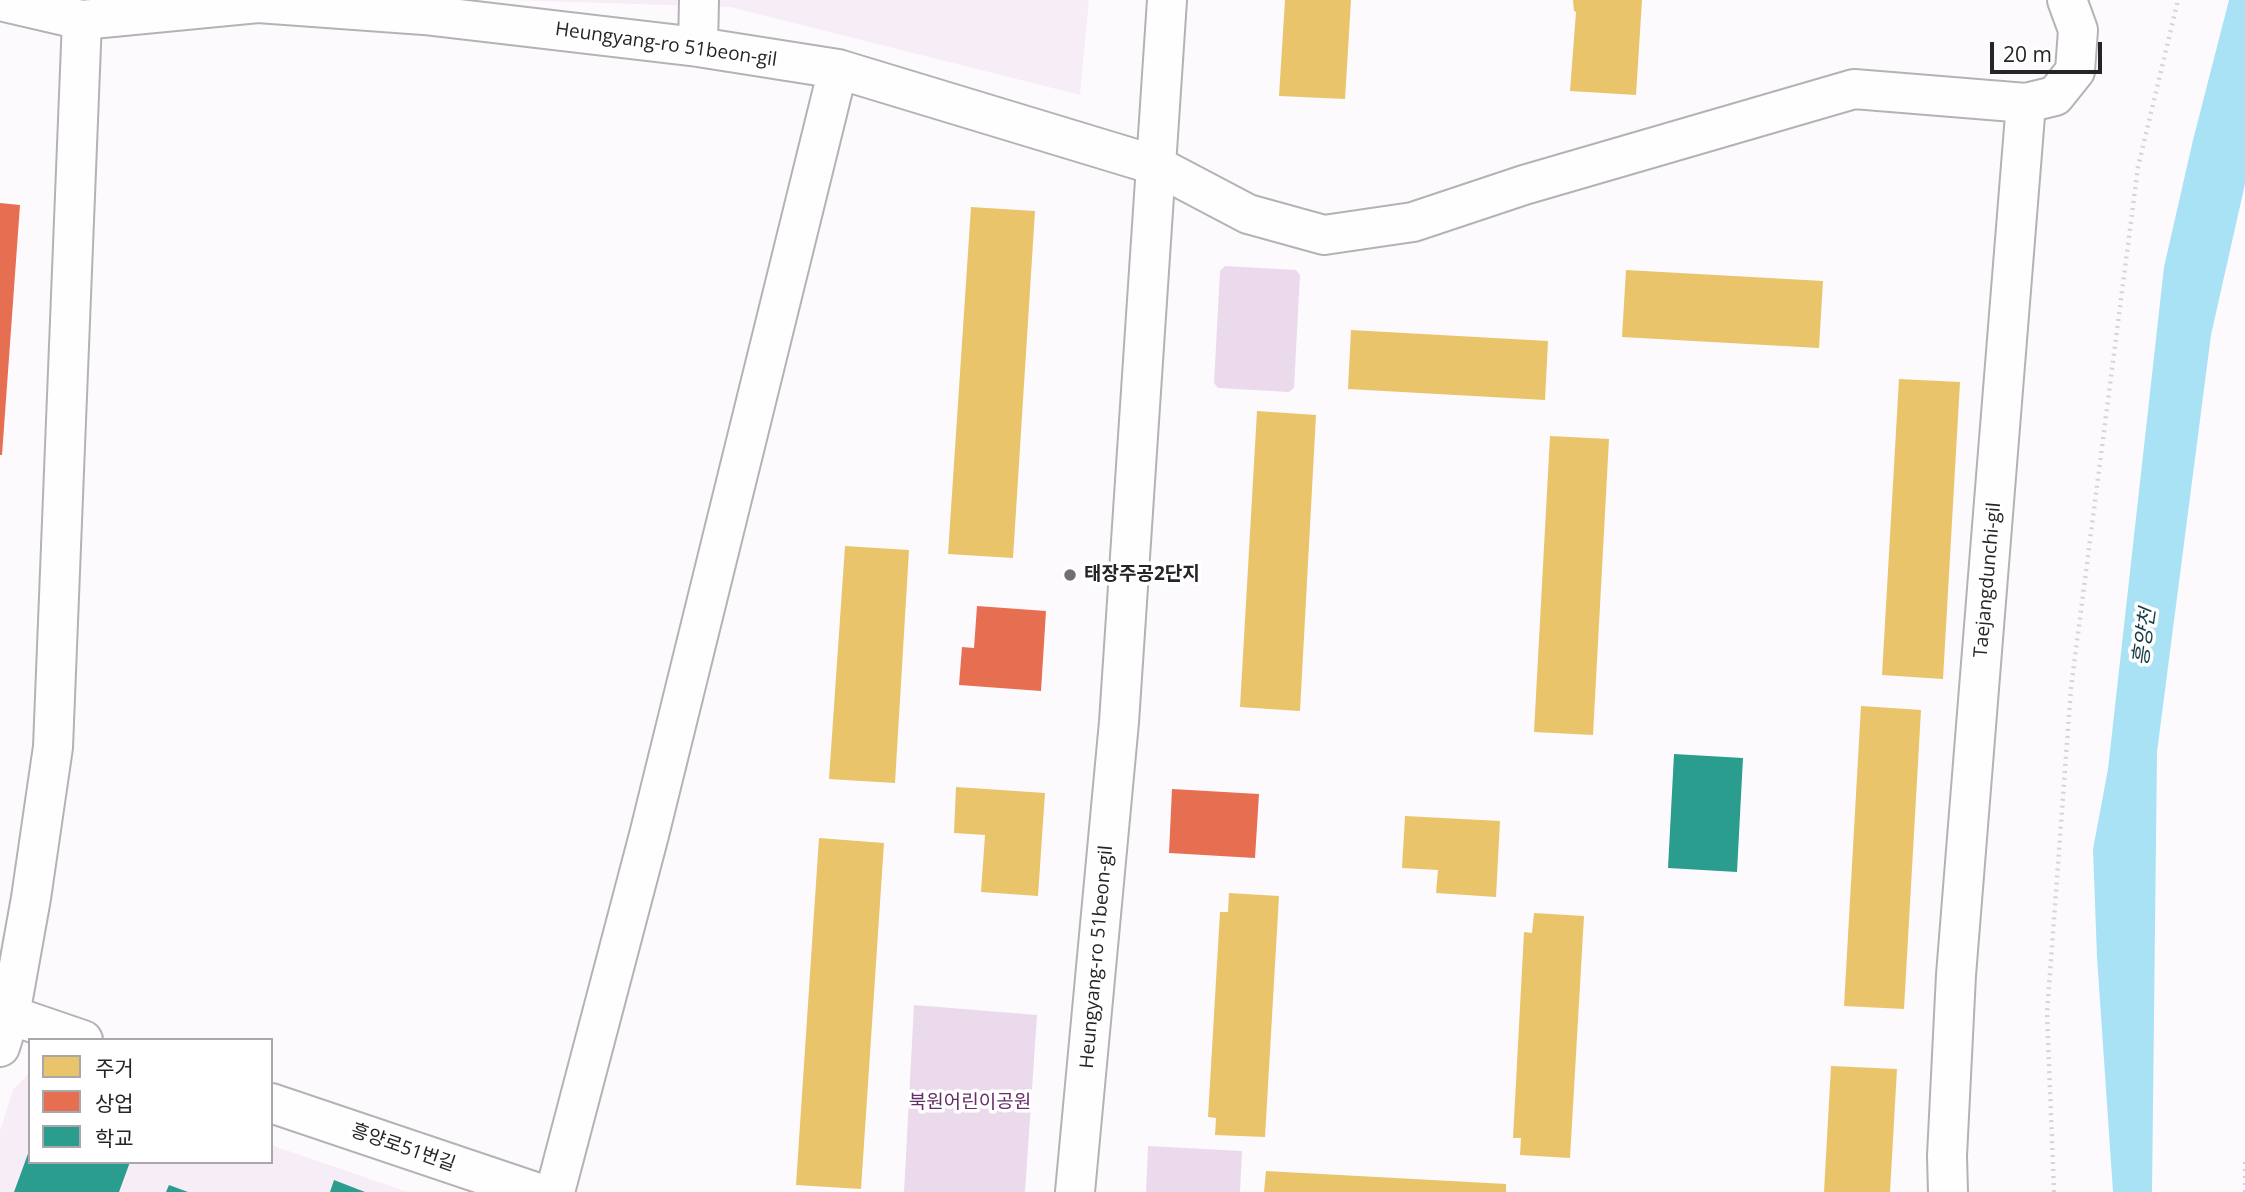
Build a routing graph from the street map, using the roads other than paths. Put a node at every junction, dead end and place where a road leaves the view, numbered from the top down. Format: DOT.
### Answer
graph roads {
  1 [pos="699,0"];
  2 [pos="1167,0"];
  3 [pos="2067,0"];
  4 [pos="0,1"];
  5 [pos="424,8"];
  6 [pos="82,20"];
  7 [pos="698,47"];
  8 [pos="838,69"];
  9 [pos="2026,103"];
  10 [pos="1155,165"];
  11 [pos="3,1023"];
  12 [pos="74,1038"];
  13 [pos="273,1104"];
  14 [pos="535,1192"];
  15 [pos="555,1192"];
  16 [pos="1075,1192"];
  17 [pos="1948,1192"];
  1 -- 7 [label="street"];
  2 -- 10 [label="street"];
  3 -- 9 [label="street"];
  4 -- 6 [label="street, Heungyang-ro 51beon-gil"];
  5 -- 6 [label="street, Heungyang-ro 51beon-gil"];
  5 -- 7 [label="street, Heungyang-ro 51beon-gil"];
  6 -- 11 [label="street"];
  7 -- 8 [label="street, Heungyang-ro 51beon-gil"];
  8 -- 10 [label="street, Heungyang-ro 51beon-gil"];
  8 -- 15 [label="street"];
  9 -- 10 [label="street, Heungyang-ro 51beon-gil"];
  9 -- 17 [label="street, Taejangdunchi-gil"];
  10 -- 16 [label="street, Heungyang-ro 51beon-gil"];
  11 -- 12 [label="street"];
  13 -- 14 [label="street, 흥양로51번길"];
}
